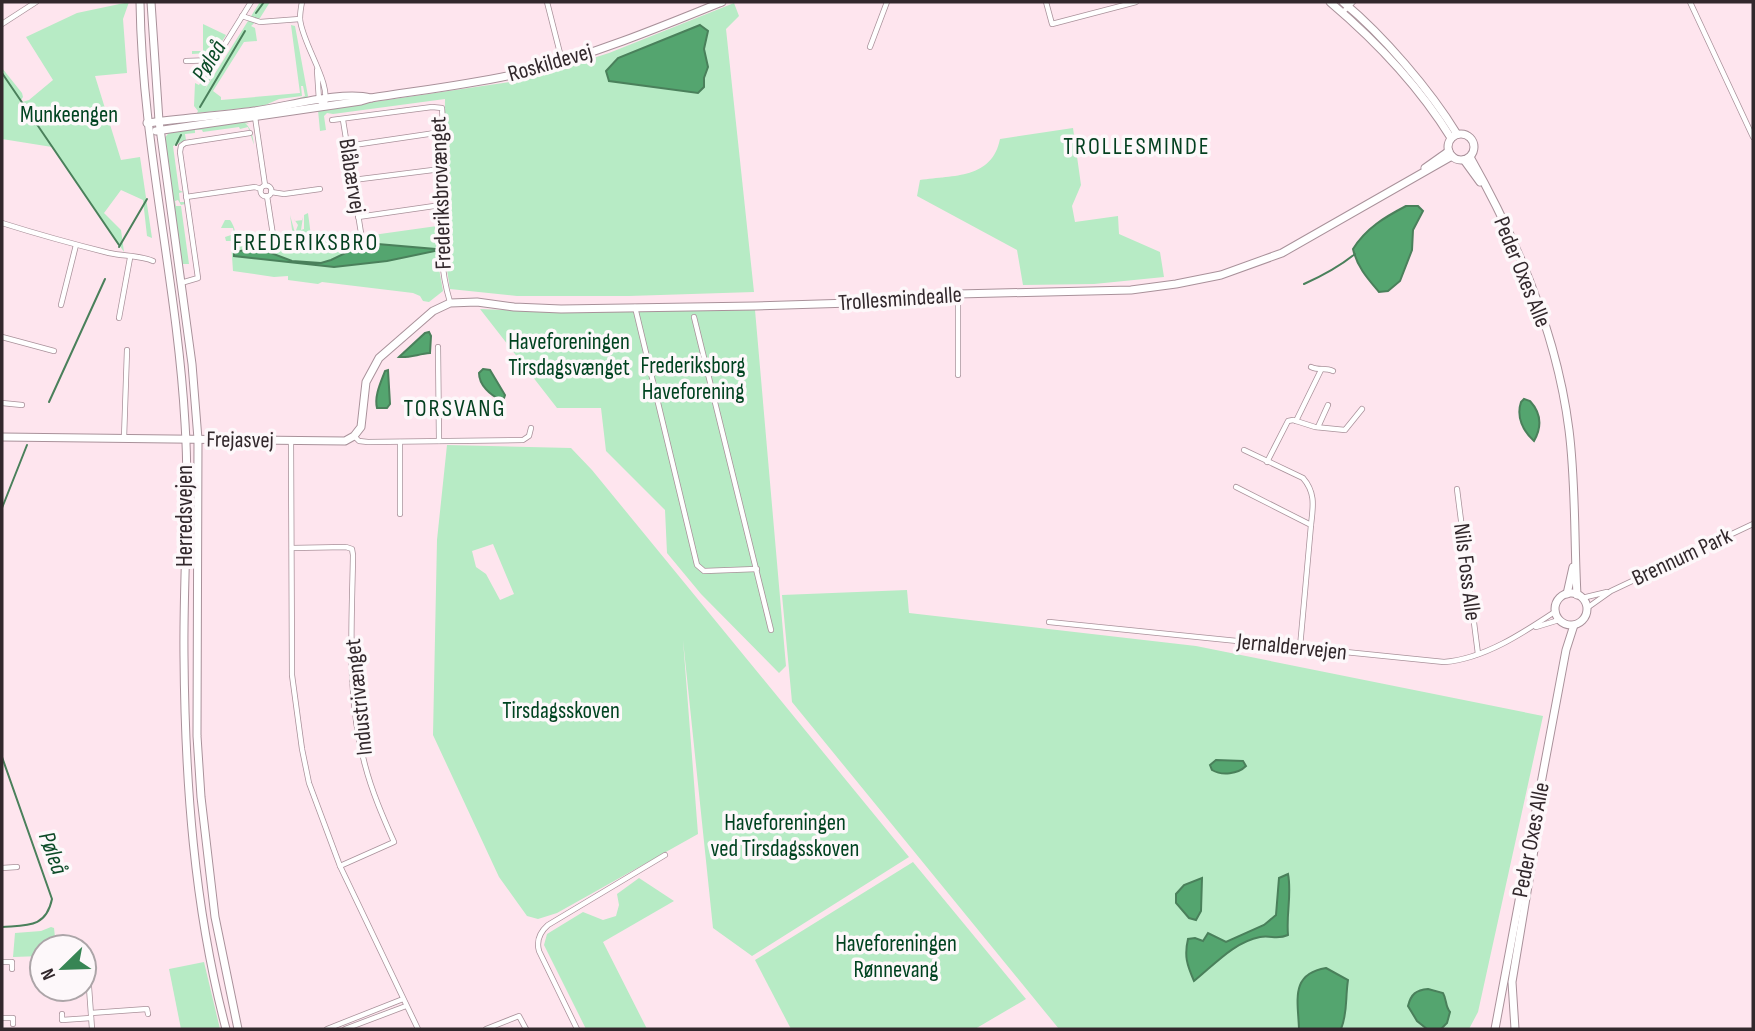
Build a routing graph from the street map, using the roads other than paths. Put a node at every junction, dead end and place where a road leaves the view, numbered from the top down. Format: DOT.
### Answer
graph roads {
  1 [pos="36,2"];
  2 [pos="140,2"];
  3 [pos="151,2"];
  4 [pos="251,2"];
  5 [pos="302,2"];
  6 [pos="547,2"];
  7 [pos="722,2"];
  8 [pos="887,2"];
  9 [pos="1046,2"];
  10 [pos="1136,2"];
  11 [pos="1330,2"];
  12 [pos="1690,2"];
  13 [pos="1347,6"];
  14 [pos="242,16"];
  15 [pos="300,19"];
  16 [pos="2,24"];
  17 [pos="870,47"];
  18 [pos="186,61"];
  19 [pos="562,61"];
  20 [pos="323,102"];
  21 [pos="255,115"];
  22 [pos="343,119"];
  23 [pos="332,120"];
  24 [pos="159,121"];
  25 [pos="147,123"];
  26 [pos="160,131"];
  27 [pos="148,132"];
  28 [pos="442,132"];
  29 [pos="250,133"];
  30 [pos="1454,136"];
  31 [pos="1753,137"];
  32 [pos="347,146"];
  33 [pos="1450,154"];
  34 [pos="1467,158"];
  35 [pos="441,169"];
  36 [pos="353,180"];
  37 [pos="263,187"];
  38 [pos="320,189"];
  39 [pos="269,194"];
  40 [pos="186,197"];
  41 [pos="441,205"];
  42 [pos="358,217"];
  43 [pos="2,223"];
  44 [pos="361,233"];
  45 [pos="273,235"];
  46 [pos="76,245"];
  47 [pos="130,258"];
  48 [pos="153,261"];
  49 [pos="181,283"];
  50 [pos="958,294"];
  51 [pos="450,303"];
  52 [pos="61,305"];
  53 [pos="635,307"];
  54 [pos="694,317"];
  55 [pos="120,318"];
  56 [pos="2,337"];
  57 [pos="438,347"];
  58 [pos="127,350"];
  59 [pos="54,351"];
  60 [pos="1311,367"];
  61 [pos="1321,370"];
  62 [pos="1333,371"];
  63 [pos="958,375"];
  64 [pos="2,403"];
  65 [pos="22,405"];
  66 [pos="1328,405"];
  67 [pos="1362,409"];
  68 [pos="1296,421"];
  69 [pos="1318,427"];
  70 [pos="531,428"];
  71 [pos="354,436"];
  72 [pos="2,437"];
  73 [pos="124,438"];
  74 [pos="186,439"];
  75 [pos="198,439"];
  76 [pos="291,441"];
  77 [pos="439,441"];
  78 [pos="400,442"];
  79 [pos="1244,450"];
  80 [pos="1267,462"];
  81 [pos="1236,487"];
  82 [pos="1457,489"];
  83 [pos="400,514"];
  84 [pos="1753,524"];
  85 [pos="1311,525"];
  86 [pos="292,548"];
  87 [pos="1574,559"];
  88 [pos="757,569"];
  89 [pos="1611,591"];
  90 [pos="1567,594"];
  91 [pos="1579,596"];
  92 [pos="1587,608"];
  93 [pos="1556,611"];
  94 [pos="1049,622"];
  95 [pos="1562,622"];
  96 [pos="1574,625"];
  97 [pos="1529,629"];
  98 [pos="771,630"];
  99 [pos="1300,647"];
  100 [pos="1566,650"];
  101 [pos="1478,654"];
  102 [pos="1537,814"];
  103 [pos="665,855"];
  104 [pos="340,866"];
  105 [pos="17,867"];
  106 [pos="2,868"];
  107 [pos="2,962"];
  108 [pos="12,969"];
  109 [pos="403,999"];
  110 [pos="90,1003"];
  111 [pos="407,1006"];
  112 [pos="62,1014"];
  113 [pos="148,1014"];
  114 [pos="91,1016"];
  115 [pos="2,1018"];
  116 [pos="13,1024"];
  117 [pos="92,1029"];
  118 [pos="226,1029"];
  119 [pos="238,1029"];
  120 [pos="327,1029"];
  121 [pos="345,1029"];
  122 [pos="418,1029"];
  123 [pos="486,1029"];
  124 [pos="526,1029"];
  125 [pos="577,1029"];
  126 [pos="1495,1029"];
  127 [pos="1514,1029"];
  1 -- 16 [label="street"];
  2 -- 25 [label="street, Herredsvejen"];
  3 -- 24 [label="street, Herredsvejen"];
  4 -- 14 [label="street"];
  5 -- 15 [label="street"];
  6 -- 19 [label="street"];
  7 -- 19 [label="street, Roskildevej"];
  8 -- 17 [label="street"];
  9 -- 10 [label="street"];
  11 -- 13 [label="street"];
  12 -- 31 [label="street"];
  13 -- 30 [label="street"];
  14 -- 15 [label="street"];
  14 -- 18 [label="street"];
  15 -- 20 [label="street"];
  19 -- 20 [label="street, Roskildevej"];
  20 -- 21 [label="street, Roskildevej"];
  21 -- 24 [label="street, Roskildevej"];
  21 -- 26 [label="street, Roskildevej"];
  21 -- 37 [label="street"];
  22 -- 23 [label="street, Frederiksbrovænget"];
  22 -- 28 [label="street, Frederiksbrovænget"];
  22 -- 32 [label="street, Blåbærvej"];
  24 -- 25 [label="street, Roskildevej"];
  24 -- 26 [label="street, Herredsvejen"];
  25 -- 27 [label="street, Herredsvejen"];
  26 -- 27 [label="street, Roskildevej"];
  26 -- 49 [label="street, Herredsvejen"];
  27 -- 74 [label="street, Herredsvejen"];
  28 -- 32 [label="street"];
  28 -- 35 [label="street, Frederiksbrovænget"];
  29 -- 40 [label="street"];
  30 -- 33 [label="street"];
  30 -- 34 [label="street"];
  32 -- 36 [label="street, Blåbærvej"];
  33 -- 34 [label="street"];
  33 -- 50 [label="street, Trollesmindealle"];
  34 -- 87 [label="street, Peder Oxes Alle"];
  35 -- 36 [label="street"];
  35 -- 41 [label="street, Frederiksbrovænget"];
  36 -- 42 [label="street, Blåbærvej"];
  37 -- 39 [label="street"];
  37 -- 39 [label="street"];
  37 -- 40 [label="street"];
  38 -- 39 [label="street"];
  39 -- 45 [label="street"];
  40 -- 49 [label="street"];
  41 -- 42 [label="street"];
  41 -- 51 [label="street, Frederiksbrovænget"];
  42 -- 44 [label="street, Blåbærvej"];
  43 -- 46 [label="street"];
  46 -- 47 [label="street"];
  46 -- 52 [label="street"];
  47 -- 48 [label="street"];
  47 -- 55 [label="street"];
  49 -- 75 [label="street, Herredsvejen"];
  50 -- 53 [label="street, Trollesmindealle"];
  50 -- 63 [label="street"];
  51 -- 53 [label="street, Trollesmindealle"];
  51 -- 71 [label="street"];
  53 -- 88 [label="street"];
  54 -- 88 [label="street"];
  56 -- 59 [label="street"];
  57 -- 77 [label="street"];
  58 -- 73 [label="street"];
  60 -- 61 [label="street"];
  61 -- 62 [label="street"];
  61 -- 68 [label="street"];
  64 -- 65 [label="street"];
  66 -- 69 [label="street"];
  67 -- 69 [label="street"];
  68 -- 69 [label="street"];
  68 -- 80 [label="street"];
  70 -- 77 [label="street, Frejasvej"];
  71 -- 76 [label="street, Frejasvej"];
  71 -- 78 [label="street, Frejasvej"];
  72 -- 73 [label="street, Frejasvej"];
  73 -- 74 [label="street, Frejasvej"];
  74 -- 75 [label="street, Frejasvej"];
  74 -- 118 [label="street, Herredsvejen"];
  75 -- 76 [label="street, Frejasvej"];
  75 -- 119 [label="street, Herredsvejen"];
  76 -- 86 [label="street"];
  77 -- 78 [label="street, Frejasvej"];
  78 -- 83 [label="street"];
  79 -- 80 [label="street"];
  80 -- 85 [label="street"];
  81 -- 85 [label="street"];
  82 -- 101 [label="street, Nils Foss Alle"];
  84 -- 89 [label="street, Brennum Park"];
  85 -- 99 [label="street"];
  86 -- 104 [label="street"];
  86 -- 104 [label="street, Industrivænget"];
  87 -- 90 [label="street, Peder Oxes Alle"];
  87 -- 91 [label="street, Peder Oxes Alle"];
  88 -- 98 [label="street"];
  89 -- 91 [label="street, Brennum Park"];
  89 -- 92 [label="street, Brennum Park"];
  90 -- 91 [label="street"];
  90 -- 93 [label="street"];
  91 -- 92 [label="street"];
  92 -- 96 [label="street"];
  93 -- 95 [label="street"];
  93 -- 97 [label="street, Jernaldervejen"];
  94 -- 99 [label="street, Jernaldervejen"];
  95 -- 96 [label="street"];
  95 -- 97 [label="street, Jernaldervejen"];
  95 -- 100 [label="street, Peder Oxes Alle"];
  96 -- 100 [label="street, Peder Oxes Alle"];
  97 -- 101 [label="street, Jernaldervejen"];
  99 -- 101 [label="street, Jernaldervejen"];
  100 -- 102 [label="street, Peder Oxes Alle"];
  102 -- 126 [label="street, Peder Oxes Alle"];
  102 -- 127 [label="street"];
  103 -- 125 [label="street"];
  104 -- 109 [label="street"];
  105 -- 106 [label="street"];
  107 -- 108 [label="street"];
  109 -- 111 [label="street"];
  109 -- 120 [label="street"];
  110 -- 114 [label="street"];
  111 -- 121 [label="street"];
  111 -- 122 [label="street"];
  112 -- 114 [label="street"];
  113 -- 114 [label="street"];
  114 -- 117 [label="street"];
  115 -- 116 [label="street"];
  123 -- 124 [label="street"];
}
